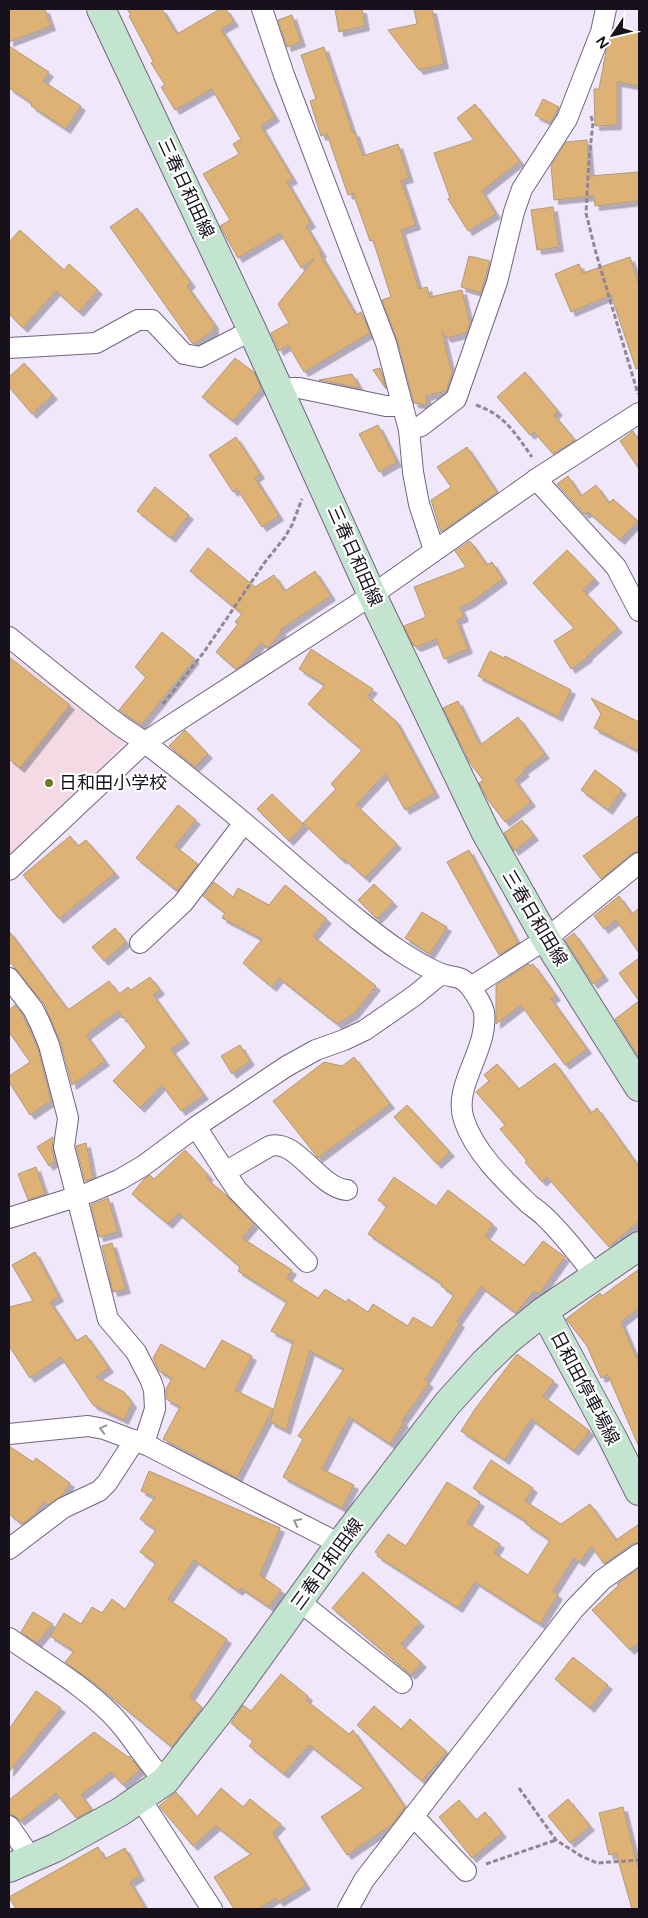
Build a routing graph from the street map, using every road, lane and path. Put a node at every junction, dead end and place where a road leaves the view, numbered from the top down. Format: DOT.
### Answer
graph roads {
  1 [pos="101,9"];
  2 [pos="262,9"];
  3 [pos="606,9"];
  4 [pos="573,105"];
  5 [pos="252,330"];
  6 [pos="9,348"];
  7 [pos="279,390"];
  8 [pos="456,398"];
  9 [pos="639,399"];
  10 [pos="403,406"];
  11 [pos="639,413"];
  12 [pos="410,430"];
  13 [pos="540,476"];
  14 [pos="320,478"];
  15 [pos="434,550"];
  16 [pos="372,595"];
  17 [pos="639,611"];
  18 [pos="9,637"];
  19 [pos="160,708"];
  20 [pos="145,742"];
  21 [pos="244,823"];
  22 [pos="639,863"];
  23 [pos="9,870"];
  24 [pos="546,939"];
  25 [pos="140,943"];
  26 [pos="441,974"];
  27 [pos="9,978"];
  28 [pos="471,987"];
  29 [pos="639,1087"];
  30 [pos="196,1127"];
  31 [pos="225,1172"];
  32 [pos="347,1190"];
  33 [pos="76,1196"];
  34 [pos="9,1218"];
  35 [pos="639,1246"];
  36 [pos="308,1262"];
  37 [pos="595,1276"];
  38 [pos="544,1311"];
  39 [pos="9,1434"];
  40 [pos="139,1442"];
  41 [pos="639,1491"];
  42 [pos="340,1544"];
  43 [pos="9,1549"];
  44 [pos="639,1554"];
  45 [pos="299,1601"];
  46 [pos="9,1638"];
  47 [pos="402,1683"];
  48 [pos="165,1781"];
  49 [pos="519,1788"];
  50 [pos="140,1798"];
  51 [pos="413,1816"];
  52 [pos="9,1826"];
  53 [pos="556,1840"];
  54 [pos="639,1860"];
  55 [pos="20,1863"];
  56 [pos="466,1871"];
  57 [pos="212,1909"];
  58 [pos="348,1909"];
  1 -- 5 [label="main road, 三春日和田線"];
  2 -- 10 [label="street"];
  3 -- 4 [label="street"];
  4 -- 8 [label="street"];
  4 -- 9 [label="path"];
  5 -- 6 [label="street"];
  5 -- 7 [label="main road, 三春日和田線"];
  7 -- 10 [label="street"];
  7 -- 14 [label="main road, 三春日和田線"];
  8 -- 12 [label="street"];
  8 -- 13 [label="path"];
  10 -- 12 [label="street"];
  11 -- 13 [label="street"];
  12 -- 15 [label="street"];
  13 -- 15 [label="street"];
  13 -- 17 [label="street"];
  14 -- 16 [label="main road, 三春日和田線"];
  14 -- 19 [label="path"];
  15 -- 16 [label="street"];
  16 -- 20 [label="street"];
  16 -- 24 [label="main road, 三春日和田線"];
  18 -- 20 [label="street"];
  20 -- 21 [label="street"];
  20 -- 23 [label="street"];
  21 -- 25 [label="street"];
  21 -- 26 [label="street"];
  22 -- 24 [label="street"];
  24 -- 28 [label="street"];
  24 -- 29 [label="main road, 三春日和田線"];
  26 -- 28 [label="street"];
  26 -- 30 [label="street"];
  27 -- 33 [label="street"];
  28 -- 37 [label="street"];
  30 -- 31 [label="street"];
  30 -- 33 [label="street"];
  31 -- 32 [label="street"];
  31 -- 36 [label="street"];
  33 -- 34 [label="street"];
  33 -- 40 [label="street"];
  35 -- 37 [label="main road, 三春日和田線"];
  37 -- 38 [label="main road, 三春日和田線"];
  38 -- 41 [label="main road, 日和田停車場線"];
  38 -- 42 [label="main road, 三春日和田線"];
  40 -- 39 [label="street, one-way"];
  42 -- 40 [label="street, one-way"];
  40 -- 43 [label="street"];
  42 -- 45 [label="main road, 三春日和田線"];
  44 -- 51 [label="street"];
  45 -- 47 [label="street"];
  45 -- 48 [label="main road, 三春日和田線"];
  46 -- 48 [label="street"];
  48 -- 50 [label="main road, 三春日和田線"];
  49 -- 53 [label="path"];
  50 -- 55 [label="main road, 三春日和田線"];
  50 -- 57 [label="street"];
  51 -- 56 [label="street"];
  51 -- 58 [label="street"];
  52 -- 55 [label="street"];
  53 -- 54 [label="path"];
  53 -- 56 [label="path"];
}
